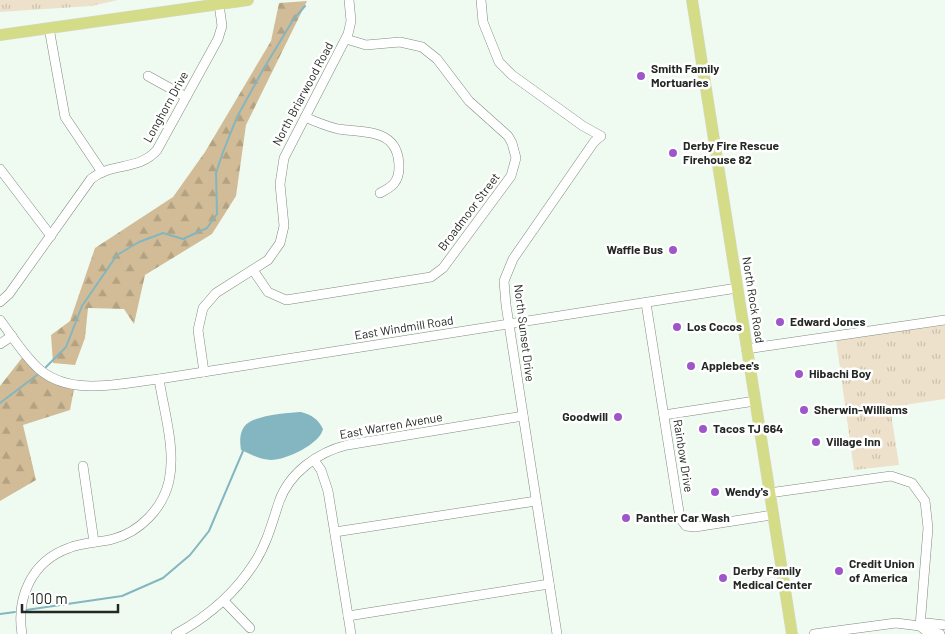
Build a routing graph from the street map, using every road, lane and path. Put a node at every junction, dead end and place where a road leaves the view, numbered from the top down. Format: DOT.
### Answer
graph roads {
  1 [pos="248,0"];
  2 [pos="349,0"];
  3 [pos="481,0"];
  4 [pos="692,0"];
  5 [pos="218,4"];
  6 [pos="49,28"];
  7 [pos="0,35"];
  8 [pos="346,39"];
  9 [pos="148,76"];
  10 [pos="186,97"];
  11 [pos="305,117"];
  12 [pos="0,169"];
  13 [pos="102,172"];
  14 [pos="380,193"];
  15 [pos="51,236"];
  16 [pos="253,270"];
  17 [pos="737,288"];
  18 [pos="0,302"];
  19 [pos="646,303"];
  20 [pos="0,320"];
  21 [pos="945,320"];
  22 [pos="510,324"];
  23 [pos="12,336"];
  24 [pos="0,344"];
  25 [pos="746,349"];
  26 [pos="204,372"];
  27 [pos="159,379"];
  28 [pos="755,401"];
  29 [pos="664,415"];
  30 [pos="523,416"];
  31 [pos="314,460"];
  32 [pos="83,466"];
  33 [pos="769,493"];
  34 [pos="536,501"];
  35 [pos="772,515"];
  36 [pos="334,532"];
  37 [pos="94,542"];
  38 [pos="549,584"];
  39 [pos="224,601"];
  40 [pos="348,616"];
  41 [pos="945,624"];
  42 [pos="920,626"];
  43 [pos="250,628"];
  44 [pos="22,634"];
  45 [pos="176,634"];
  46 [pos="350,634"];
  47 [pos="557,634"];
  48 [pos="792,634"];
  49 [pos="814,634"];
  50 [pos="940,634"];
  1 -- 5 [label="main road"];
  2 -- 8 [label="street, North Briarwood Road"];
  3 -- 22 [label="street, North Sunset Drive"];
  4 -- 17 [label="main road, North Rock Road"];
  5 -- 6 [label="main road"];
  5 -- 10 [label="street, Longhorn Drive"];
  6 -- 7 [label="main road"];
  6 -- 13 [label="street"];
  8 -- 11 [label="street, North Briarwood Road"];
  8 -- 16 [label="street, Broadmoor Street"];
  9 -- 10 [label="street"];
  10 -- 13 [label="street, Longhorn Drive"];
  11 -- 14 [label="street"];
  11 -- 16 [label="street, North Briarwood Road"];
  12 -- 15 [label="street"];
  13 -- 15 [label="street, Longhorn Drive"];
  15 -- 18 [label="street, Longhorn Drive"];
  16 -- 26 [label="street, North Briarwood Road"];
  17 -- 19 [label="street, East Windmill Road"];
  17 -- 25 [label="main road, North Rock Road"];
  19 -- 22 [label="street, East Windmill Road"];
  19 -- 29 [label="street, Rainbow Drive"];
  20 -- 23 [label="street, East Windmill Road"];
  21 -- 25 [label="street"];
  22 -- 26 [label="street, East Windmill Road"];
  22 -- 30 [label="street, North Sunset Drive"];
  23 -- 24 [label="street"];
  23 -- 27 [label="street, East Windmill Road"];
  25 -- 28 [label="main road, North Rock Road"];
  26 -- 27 [label="street, East Windmill Road"];
  27 -- 37 [label="street"];
  28 -- 29 [label="street"];
  28 -- 33 [label="main road, North Rock Road"];
  29 -- 35 [label="street, Rainbow Drive"];
  30 -- 31 [label="street, East Warren Avenue"];
  30 -- 34 [label="street, North Sunset Drive"];
  31 -- 36 [label="street"];
  31 -- 39 [label="street, East Warren Avenue"];
  32 -- 37 [label="street"];
  33 -- 35 [label="main road, North Rock Road"];
  33 -- 42 [label="street"];
  34 -- 36 [label="street"];
  34 -- 38 [label="street, North Sunset Drive"];
  35 -- 48 [label="main road, North Rock Road"];
  36 -- 40 [label="street"];
  37 -- 44 [label="street"];
  38 -- 40 [label="street"];
  38 -- 47 [label="street, North Sunset Drive"];
  39 -- 43 [label="street"];
  39 -- 45 [label="street, East Warren Avenue"];
  40 -- 46 [label="street"];
  41 -- 42 [label="street"];
  42 -- 49 [label="street"];
  42 -- 50 [label="street"];
}
